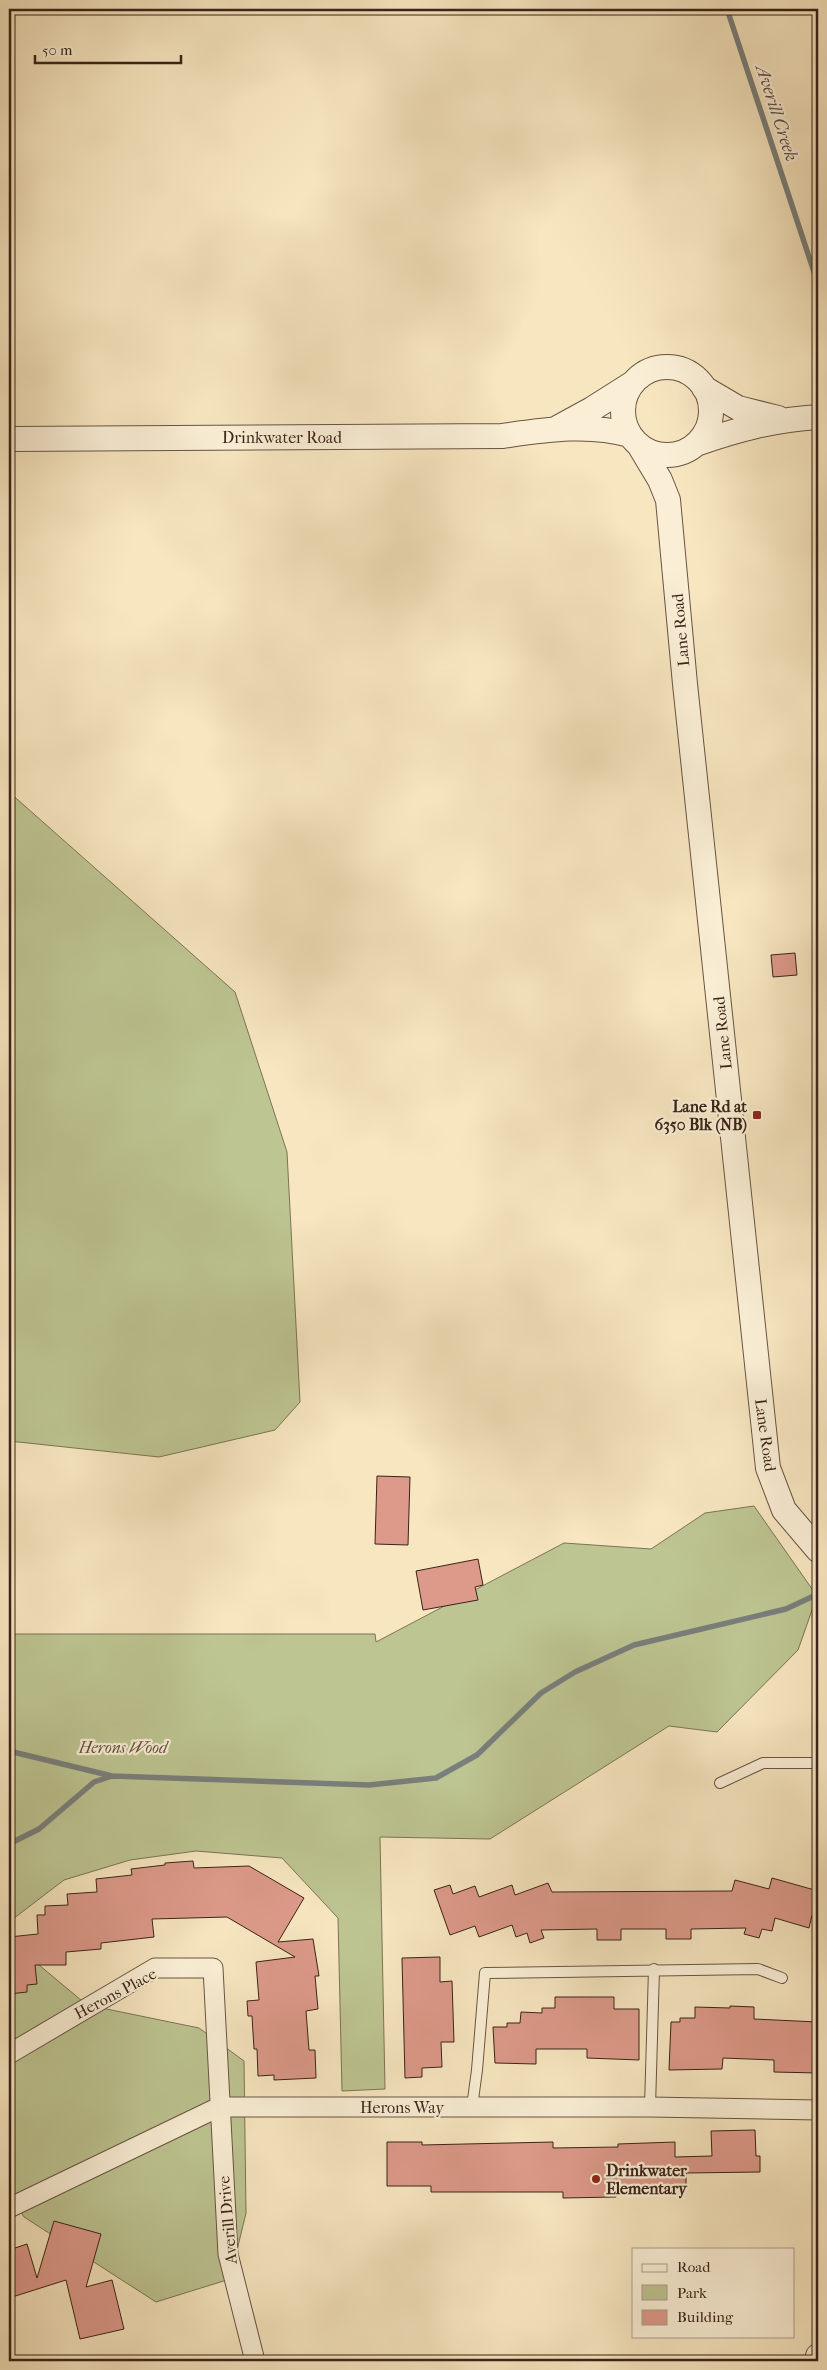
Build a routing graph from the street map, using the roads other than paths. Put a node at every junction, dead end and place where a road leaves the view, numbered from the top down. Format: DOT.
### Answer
graph roads {
  1 [pos="633,383"];
  2 [pos="704,388"];
  3 [pos="818,417"];
  4 [pos="782,419"];
  5 [pos="555,429"];
  6 [pos="9,439"];
  7 [pos="635,440"];
  8 [pos="692,447"];
  9 [pos="668,500"];
  10 [pos="818,1550"];
  11 [pos="818,1763"];
  12 [pos="720,1783"];
  13 [pos="654,1969"];
  14 [pos="782,1978"];
  15 [pos="9,2054"];
  16 [pos="219,2107"];
  17 [pos="472,2107"];
  18 [pos="650,2107"];
  19 [pos="818,2110"];
  20 [pos="9,2208"];
  21 [pos="818,2356"];
  22 [pos="255,2361"];
  23 [pos="817,2361"];
  1 -- 2 [label="street"];
  1 -- 5 [label="street, Drinkwater Road"];
  1 -- 7 [label="street"];
  2 -- 4 [label="street"];
  2 -- 8 [label="street"];
  3 -- 4 [label="street"];
  4 -- 8 [label="street"];
  5 -- 6 [label="street, Drinkwater Road"];
  5 -- 7 [label="street, Drinkwater Road"];
  7 -- 8 [label="street"];
  7 -- 9 [label="street, Lane Road"];
  8 -- 9 [label="street, Lane Road"];
  9 -- 10 [label="street, Lane Road"];
  11 -- 12 [label="lane"];
  13 -- 14 [label="lane"];
  13 -- 17 [label="lane"];
  13 -- 18 [label="lane"];
  15 -- 16 [label="street, Herons Place"];
  16 -- 17 [label="street, Herons Way"];
  16 -- 20 [label="street, Herons Way"];
  16 -- 22 [label="street, Averill Drive"];
  17 -- 18 [label="street, Herons Way"];
  18 -- 19 [label="street, Herons Way"];
  21 -- 23 [label="street"];
}
